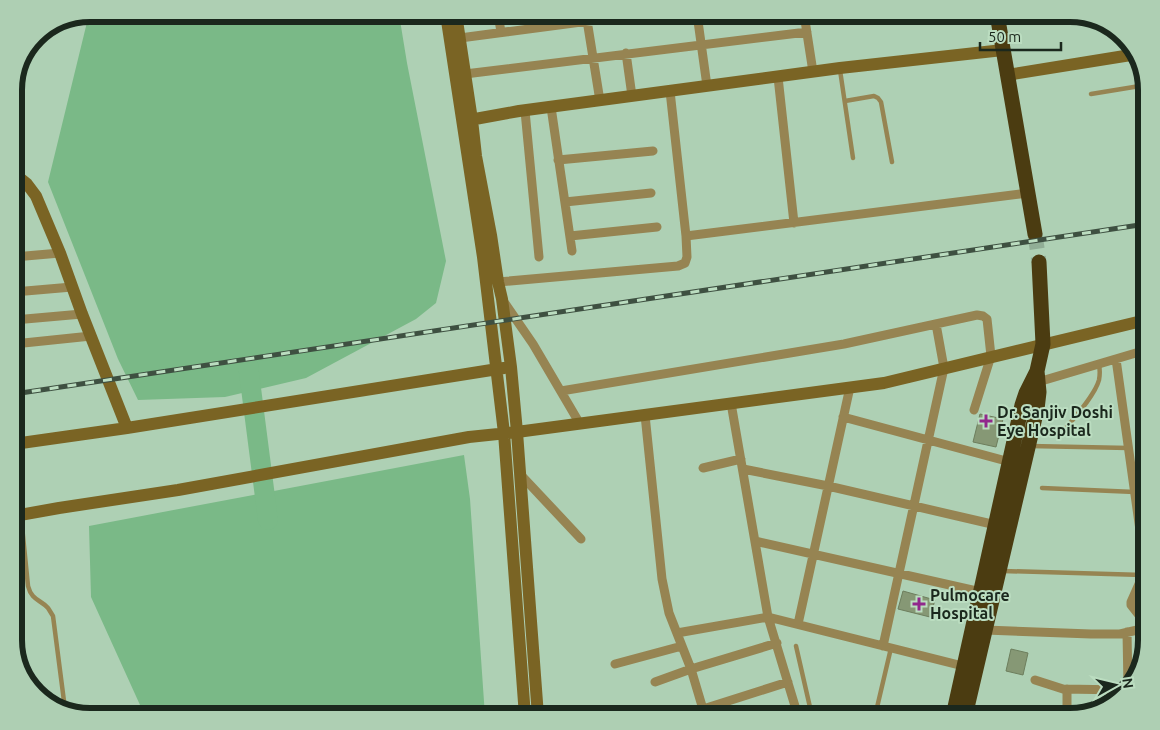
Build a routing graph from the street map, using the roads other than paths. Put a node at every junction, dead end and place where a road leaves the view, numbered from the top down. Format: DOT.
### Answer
graph roads {
  1 [pos="448,22"];
  2 [pos="457,22"];
  3 [pos="499,22"];
  4 [pos="558,22"];
  5 [pos="588,22"];
  6 [pos="698,22"];
  7 [pos="805,22"];
  8 [pos="998,22"];
  9 [pos="501,32"];
  10 [pos="807,32"];
  11 [pos="460,38"];
  12 [pos="701,44"];
  13 [pos="1003,50"];
  14 [pos="626,53"];
  15 [pos="1127,55"];
  16 [pos="593,58"];
  17 [pos="840,68"];
  18 [pos="813,72"];
  19 [pos="465,74"];
  20 [pos="1007,75"];
  21 [pos="778,77"];
  22 [pos="707,86"];
  23 [pos="1137,86"];
  24 [pos="670,91"];
  25 [pos="1091,94"];
  26 [pos="632,96"];
  27 [pos="600,101"];
  28 [pos="845,101"];
  29 [pos="550,107"];
  30 [pos="525,111"];
  31 [pos="467,121"];
  32 [pos="652,151"];
  33 [pos="852,158"];
  34 [pos="558,160"];
  35 [pos="892,162"];
  36 [pos="23,181"];
  37 [pos="651,193"];
  38 [pos="1028,193"];
  39 [pos="565,202"];
  40 [pos="794,223"];
  41 [pos="657,227"];
  42 [pos="1035,234"];
  43 [pos="570,236"];
  44 [pos="686,236"];
  45 [pos="572,251"];
  46 [pos="60,253"];
  47 [pos="23,256"];
  48 [pos="539,257"];
  49 [pos="1039,262"];
  50 [pos="485,275"];
  51 [pos="498,282"];
  52 [pos="72,287"];
  53 [pos="23,291"];
  54 [pos="502,299"];
  55 [pos="82,314"];
  56 [pos="23,319"];
  57 [pos="1138,322"];
  58 [pos="936,324"];
  59 [pos="91,336"];
  60 [pos="23,343"];
  61 [pos="1043,344"];
  62 [pos="1138,352"];
  63 [pos="992,356"];
  64 [pos="1116,359"];
  65 [pos="1100,364"];
  66 [pos="511,367"];
  67 [pos="496,368"];
  68 [pos="944,368"];
  69 [pos="1037,376"];
  70 [pos="850,387"];
  71 [pos="561,391"];
  72 [pos="731,403"];
  73 [pos="974,410"];
  74 [pos="645,415"];
  75 [pos="843,416"];
  76 [pos="580,424"];
  77 [pos="127,428"];
  78 [pos="1065,429"];
  79 [pos="511,433"];
  80 [pos="928,440"];
  81 [pos="23,443"];
  82 [pos="1028,446"];
  83 [pos="1129,448"];
  84 [pos="741,459"];
  85 [pos="1010,462"];
  86 [pos="704,468"];
  87 [pos="743,468"];
  88 [pos="520,474"];
  89 [pos="828,486"];
  90 [pos="1042,488"];
  91 [pos="1135,492"];
  92 [pos="914,506"];
  93 [pos="1138,513"];
  94 [pos="23,514"];
  95 [pos="996,525"];
  96 [pos="581,539"];
  97 [pos="755,541"];
  98 [pos="23,550"];
  99 [pos="813,554"];
  100 [pos="999,570"];
  101 [pos="1138,571"];
  102 [pos="899,574"];
  103 [pos="1138,586"];
  104 [pos="981,592"];
  105 [pos="1138,615"];
  106 [pos="768,617"];
  107 [pos="798,624"];
  108 [pos="1138,629"];
  109 [pos="985,630"];
  110 [pos="1127,632"];
  111 [pos="677,633"];
  112 [pos="776,643"];
  113 [pos="682,646"];
  114 [pos="796,646"];
  115 [pos="887,647"];
  116 [pos="615,664"];
  117 [pos="970,668"];
  118 [pos="691,669"];
  119 [pos="1126,677"];
  120 [pos="1035,680"];
  121 [pos="655,682"];
  122 [pos="788,682"];
  123 [pos="1117,688"];
  124 [pos="1067,689"];
  125 [pos="530,691"];
  126 [pos="64,701"];
  127 [pos="527,708"];
  128 [pos="535,708"];
  129 [pos="703,708"];
  130 [pos="715,708"];
  131 [pos="796,708"];
  132 [pos="810,708"];
  133 [pos="876,708"];
  134 [pos="956,708"];
  135 [pos="966,708"];
  136 [pos="1067,708"];
  1 -- 31 [label="street"];
  2 -- 11 [label="street"];
  3 -- 9 [label="street"];
  4 -- 9 [label="street"];
  5 -- 16 [label="street"];
  6 -- 12 [label="street"];
  7 -- 10 [label="street"];
  8 -- 13 [label="highway"];
  9 -- 11 [label="street"];
  10 -- 12 [label="street"];
  10 -- 18 [label="street"];
  11 -- 19 [label="street"];
  12 -- 14 [label="street"];
  12 -- 22 [label="street"];
  13 -- 17 [label="street"];
  13 -- 20 [label="highway"];
  14 -- 16 [label="street"];
  14 -- 26 [label="street"];
  15 -- 20 [label="street"];
  16 -- 19 [label="street"];
  16 -- 27 [label="street"];
  17 -- 18 [label="street"];
  17 -- 28 [label="lane"];
  18 -- 21 [label="street"];
  19 -- 31 [label="street"];
  20 -- 38 [label="highway"];
  21 -- 22 [label="street"];
  21 -- 40 [label="street"];
  22 -- 24 [label="street"];
  23 -- 25 [label="lane"];
  24 -- 26 [label="street"];
  24 -- 44 [label="street"];
  26 -- 27 [label="street"];
  27 -- 29 [label="street"];
  28 -- 33 [label="lane"];
  28 -- 35 [label="lane"];
  29 -- 30 [label="street"];
  29 -- 34 [label="street"];
  30 -- 31 [label="street"];
  30 -- 48 [label="street"];
  31 -- 50 [label="street"];
  31 -- 51 [label="street"];
  32 -- 34 [label="street"];
  34 -- 39 [label="street"];
  36 -- 46 [label="street"];
  37 -- 39 [label="street"];
  38 -- 40 [label="street"];
  38 -- 42 [label="highway"];
  39 -- 43 [label="street"];
  40 -- 44 [label="street"];
  41 -- 43 [label="street"];
  43 -- 45 [label="street"];
  44 -- 51 [label="street"];
  46 -- 47 [label="street"];
  46 -- 52 [label="street"];
  49 -- 61 [label="highway"];
  50 -- 54 [label="street"];
  50 -- 67 [label="street"];
  51 -- 54 [label="street"];
  52 -- 53 [label="street"];
  52 -- 55 [label="street"];
  54 -- 66 [label="street"];
  54 -- 71 [label="street"];
  55 -- 56 [label="street"];
  55 -- 59 [label="street"];
  57 -- 61 [label="street"];
  58 -- 63 [label="street"];
  58 -- 68 [label="street"];
  58 -- 71 [label="street"];
  59 -- 60 [label="street"];
  59 -- 77 [label="street"];
  61 -- 63 [label="street"];
  61 -- 69 [label="highway"];
  62 -- 64 [label="street"];
  63 -- 68 [label="street"];
  63 -- 73 [label="street"];
  64 -- 65 [label="street"];
  64 -- 83 [label="street"];
  65 -- 69 [label="street"];
  65 -- 78 [label="lane"];
  66 -- 67 [label="street"];
  66 -- 79 [label="street"];
  67 -- 77 [label="street"];
  67 -- 79 [label="street"];
  68 -- 70 [label="street"];
  68 -- 80 [label="street"];
  69 -- 82 [label="highway"];
  69 -- 85 [label="highway"];
  70 -- 72 [label="street"];
  70 -- 75 [label="street"];
  71 -- 76 [label="street"];
  72 -- 74 [label="street"];
  72 -- 84 [label="street"];
  74 -- 76 [label="street"];
  74 -- 111 [label="street"];
  75 -- 80 [label="street"];
  75 -- 89 [label="street"];
  76 -- 79 [label="street"];
  77 -- 81 [label="street"];
  79 -- 88 [label="street"];
  79 -- 94 [label="street"];
  79 -- 125 [label="street"];
  80 -- 85 [label="street"];
  80 -- 92 [label="street"];
  82 -- 83 [label="lane"];
  82 -- 100 [label="highway"];
  83 -- 91 [label="street"];
  84 -- 86 [label="street"];
  84 -- 87 [label="street"];
  85 -- 95 [label="highway"];
  87 -- 89 [label="street"];
  87 -- 97 [label="street"];
  88 -- 96 [label="street"];
  88 -- 125 [label="street"];
  89 -- 92 [label="street"];
  89 -- 99 [label="street"];
  90 -- 91 [label="lane"];
  91 -- 93 [label="street"];
  92 -- 95 [label="street"];
  92 -- 102 [label="street"];
  95 -- 104 [label="highway"];
  97 -- 99 [label="street"];
  97 -- 106 [label="street"];
  98 -- 126 [label="lane"];
  99 -- 102 [label="street"];
  99 -- 107 [label="street"];
  100 -- 101 [label="lane"];
  100 -- 109 [label="highway"];
  102 -- 104 [label="street"];
  102 -- 115 [label="street"];
  103 -- 105 [label="street"];
  104 -- 117 [label="highway"];
  106 -- 107 [label="street"];
  106 -- 111 [label="street"];
  106 -- 112 [label="street"];
  107 -- 115 [label="street"];
  108 -- 110 [label="street"];
  109 -- 110 [label="street"];
  109 -- 117 [label="highway"];
  110 -- 119 [label="street"];
  111 -- 113 [label="street"];
  112 -- 118 [label="street"];
  112 -- 122 [label="street"];
  113 -- 116 [label="street"];
  113 -- 118 [label="street"];
  114 -- 132 [label="lane"];
  115 -- 117 [label="street"];
  115 -- 133 [label="lane"];
  117 -- 134 [label="highway"];
  117 -- 135 [label="highway"];
  118 -- 121 [label="street"];
  118 -- 129 [label="street"];
  120 -- 124 [label="street"];
  122 -- 130 [label="street"];
  122 -- 131 [label="street"];
  123 -- 124 [label="street"];
  124 -- 136 [label="street"];
  125 -- 127 [label="street"];
  125 -- 128 [label="street"];
}
